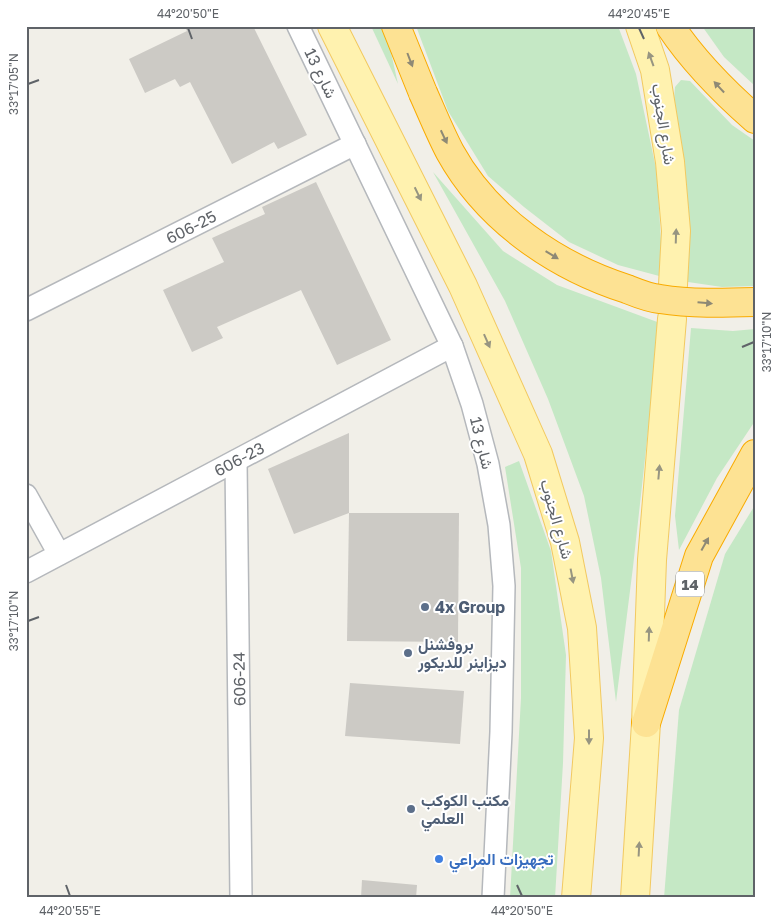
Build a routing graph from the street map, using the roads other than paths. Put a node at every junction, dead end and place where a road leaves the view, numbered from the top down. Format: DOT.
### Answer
graph roads {
  1 [pos="298,26"];
  2 [pos="332,26"];
  3 [pos="350,26"];
  4 [pos="396,26"];
  5 [pos="640,26"];
  6 [pos="670,26"];
  7 [pos="755,119"];
  8 [pos="356,144"];
  9 [pos="406,169"];
  10 [pos="673,285"];
  11 [pos="755,302"];
  12 [pos="26,310"];
  13 [pos="672,319"];
  14 [pos="452,346"];
  15 [pos="755,454"];
  16 [pos="236,461"];
  17 [pos="26,495"];
  18 [pos="59,554"];
  19 [pos="26,572"];
  20 [pos="646,723"];
  21 [pos="242,898"];
  22 [pos="493,898"];
  23 [pos="576,898"];
  24 [pos="635,898"];
  1 -- 8 [label="street, شارع 13"];
  2 -- 9 [label="main road, شارع الجنوب"];
  3 -- 9 [label="main road, شارع الجنوب"];
  4 -- 11 [label="highway, one-way, bridge"];
  10 -- 5 [label="main road, شارع الجنوب, one-way"];
  7 -- 6 [label="highway, one-way"];
  8 -- 12 [label="street, 606-25"];
  8 -- 14 [label="street, شارع 13"];
  9 -- 23 [label="main road, شارع الجنوب, one-way"];
  20 -- 13 [label="main road, one-way"];
  14 -- 16 [label="street, 606-23"];
  14 -- 22 [label="street, شارع 13"];
  20 -- 15 [label="highway, 14, one-way"];
  16 -- 18 [label="street, 606-23"];
  16 -- 21 [label="street, 606-24"];
  17 -- 18 [label="street"];
  18 -- 19 [label="street, 606-23"];
  24 -- 20 [label="main road, one-way"];
}
